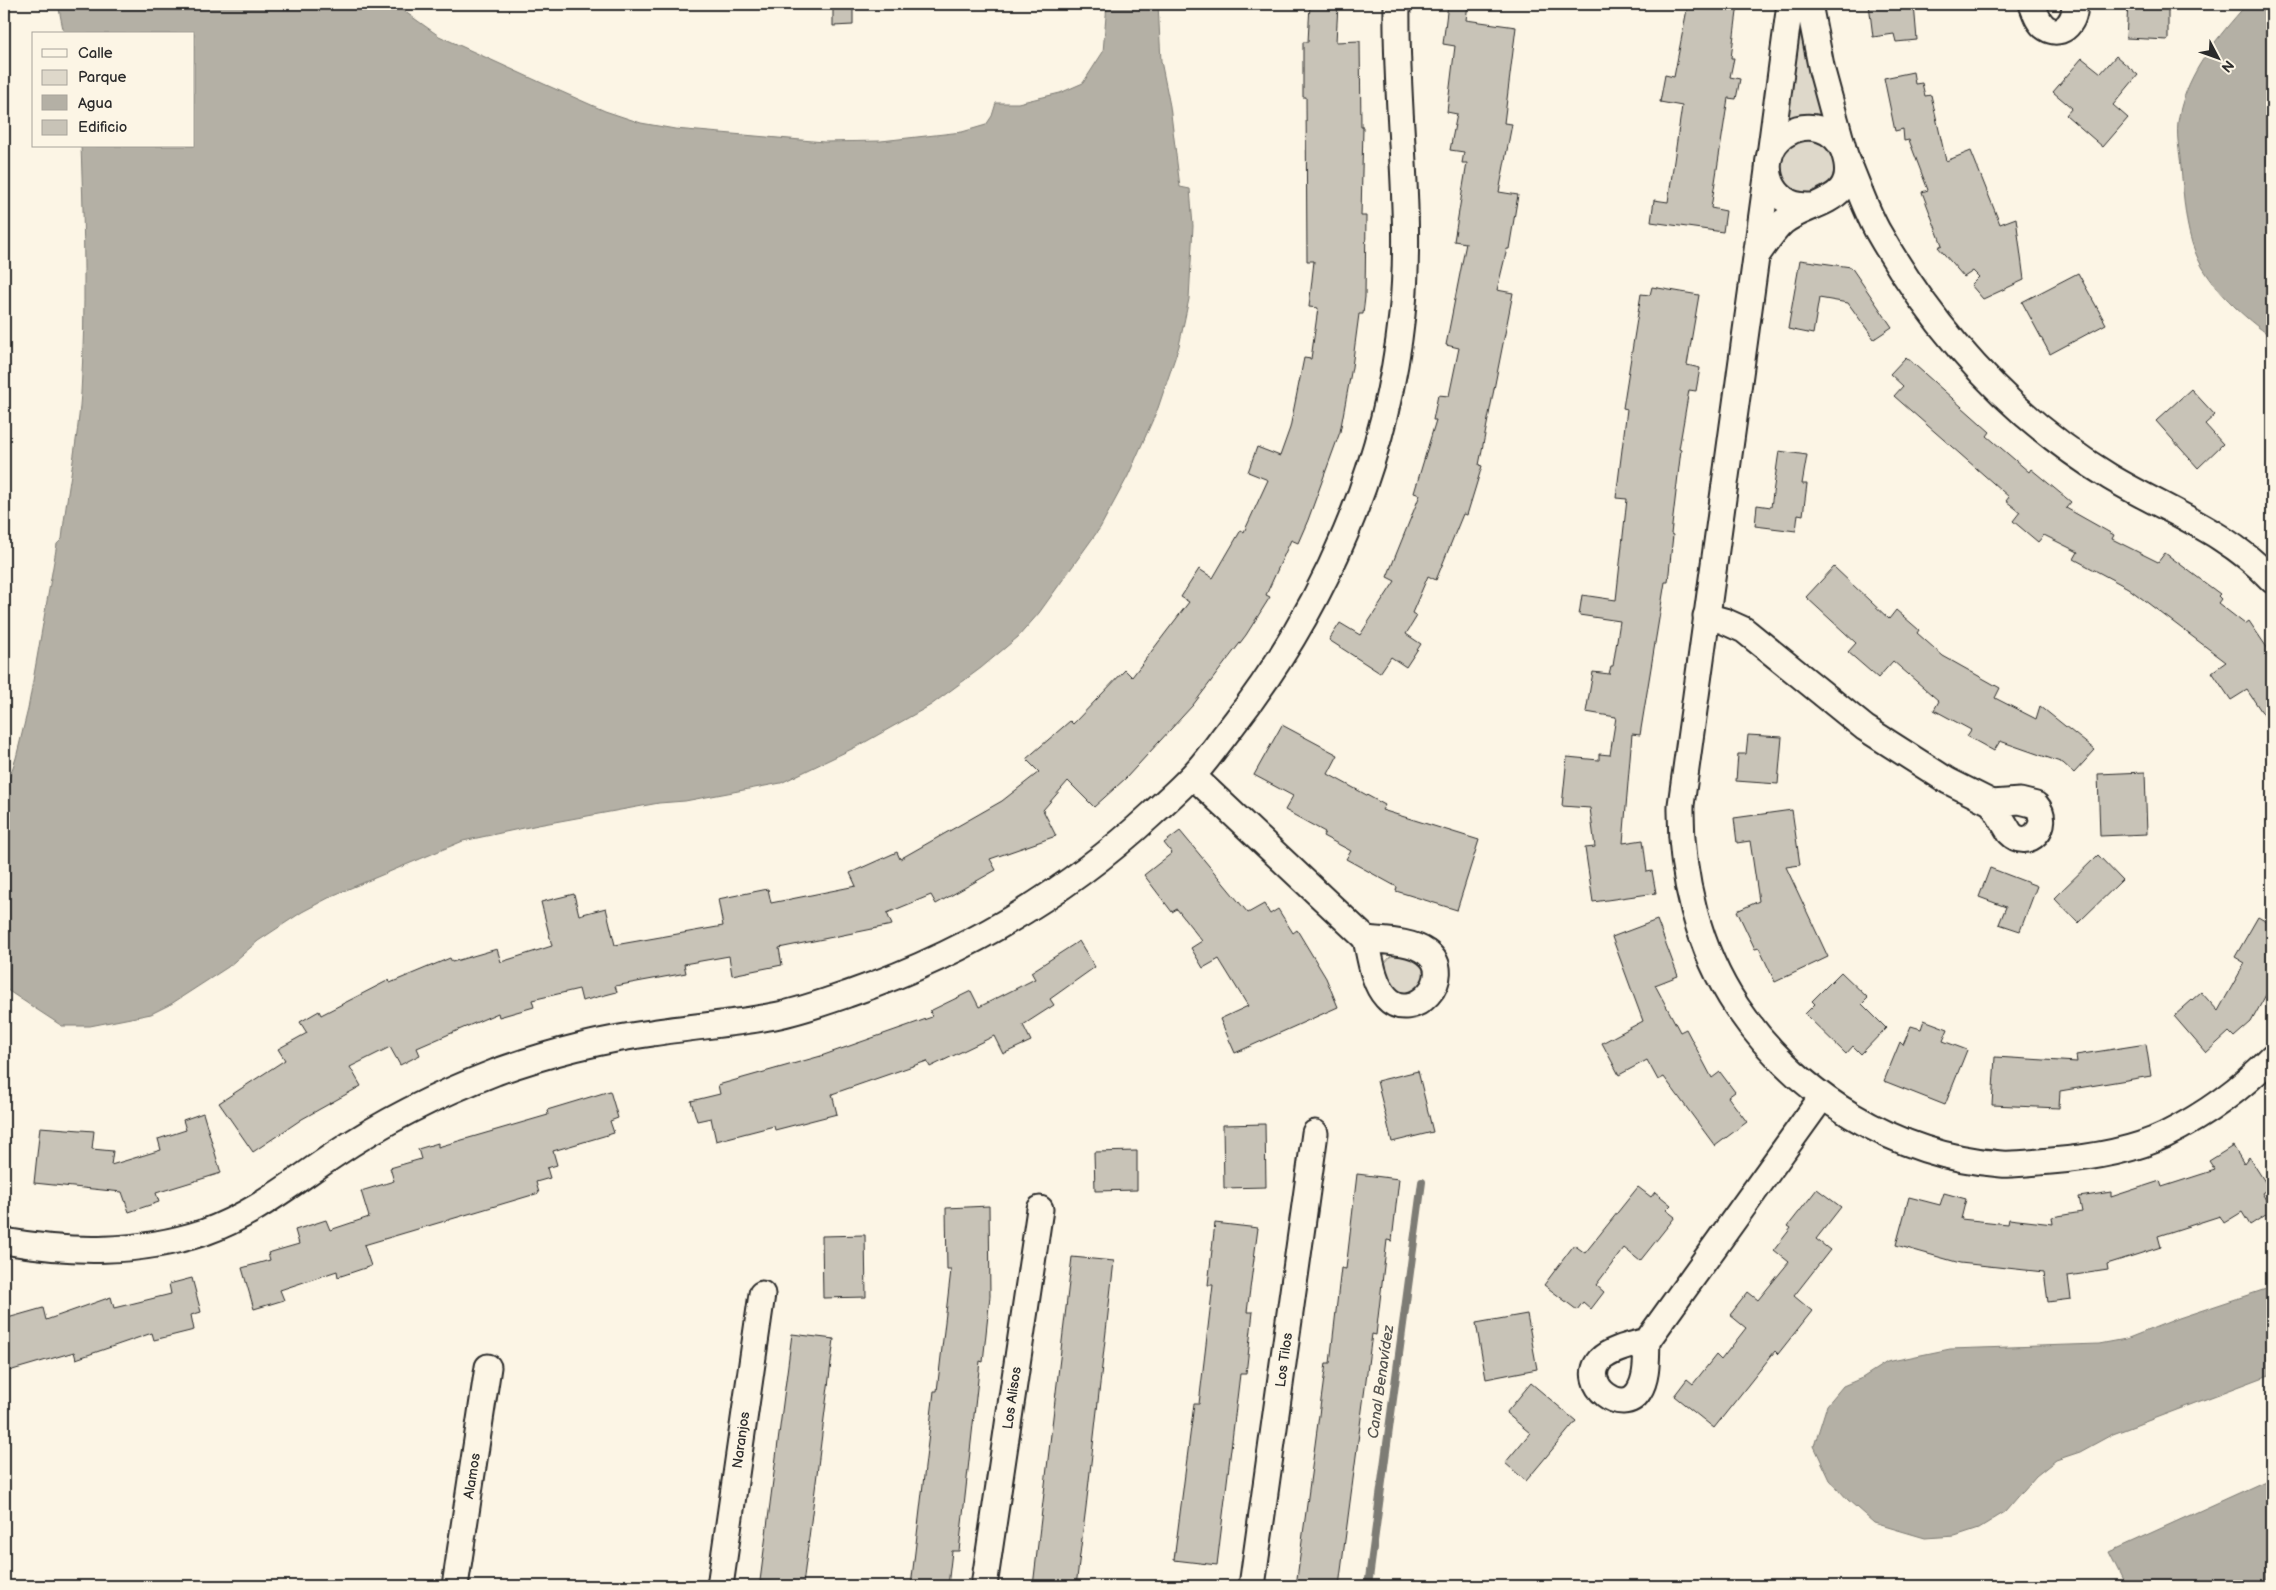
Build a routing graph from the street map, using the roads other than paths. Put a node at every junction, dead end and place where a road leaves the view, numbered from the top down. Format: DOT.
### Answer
graph roads {
  1 [pos="1397,4"];
  2 [pos="1790,4"];
  3 [pos="1809,4"];
  4 [pos="2032,4"];
  5 [pos="2074,4"];
  6 [pos="1845,154"];
  7 [pos="1769,163"];
  8 [pos="1821,204"];
  9 [pos="1876,228"];
  10 [pos="1756,256"];
  11 [pos="2272,580"];
  12 [pos="1706,616"];
  13 [pos="1193,776"];
  14 [pos="1992,803"];
  15 [pos="1366,939"];
  16 [pos="2272,1057"];
  17 [pos="1822,1097"];
  18 [pos="1315,1133"];
  19 [pos="1040,1209"];
  20 [pos="4,1241"];
  21 [pos="762,1294"];
  22 [pos="1646,1341"];
  23 [pos="488,1367"];
  24 [pos="455,1586"];
  25 [pos="720,1586"];
  26 [pos="984,1586"];
  27 [pos="1252,1586"];
  1 -- 13 [label="street"];
  2 -- 7 [label="street"];
  3 -- 6 [label="street"];
  4 -- 5 [label="street"];
  6 -- 7 [label="street"];
  6 -- 8 [label="street"];
  6 -- 9 [label="street"];
  7 -- 8 [label="street"];
  7 -- 10 [label="street"];
  8 -- 9 [label="street"];
  8 -- 10 [label="street"];
  9 -- 11 [label="street"];
  10 -- 12 [label="street"];
  12 -- 14 [label="street"];
  12 -- 17 [label="street"];
  13 -- 15 [label="street"];
  13 -- 20 [label="street"];
  16 -- 17 [label="street"];
  17 -- 22 [label="street"];
  18 -- 27 [label="street, Los Tilos"];
  19 -- 26 [label="street, Los Alisos"];
  21 -- 25 [label="street, Naranjos"];
  23 -- 24 [label="street, Alamos"];
}
